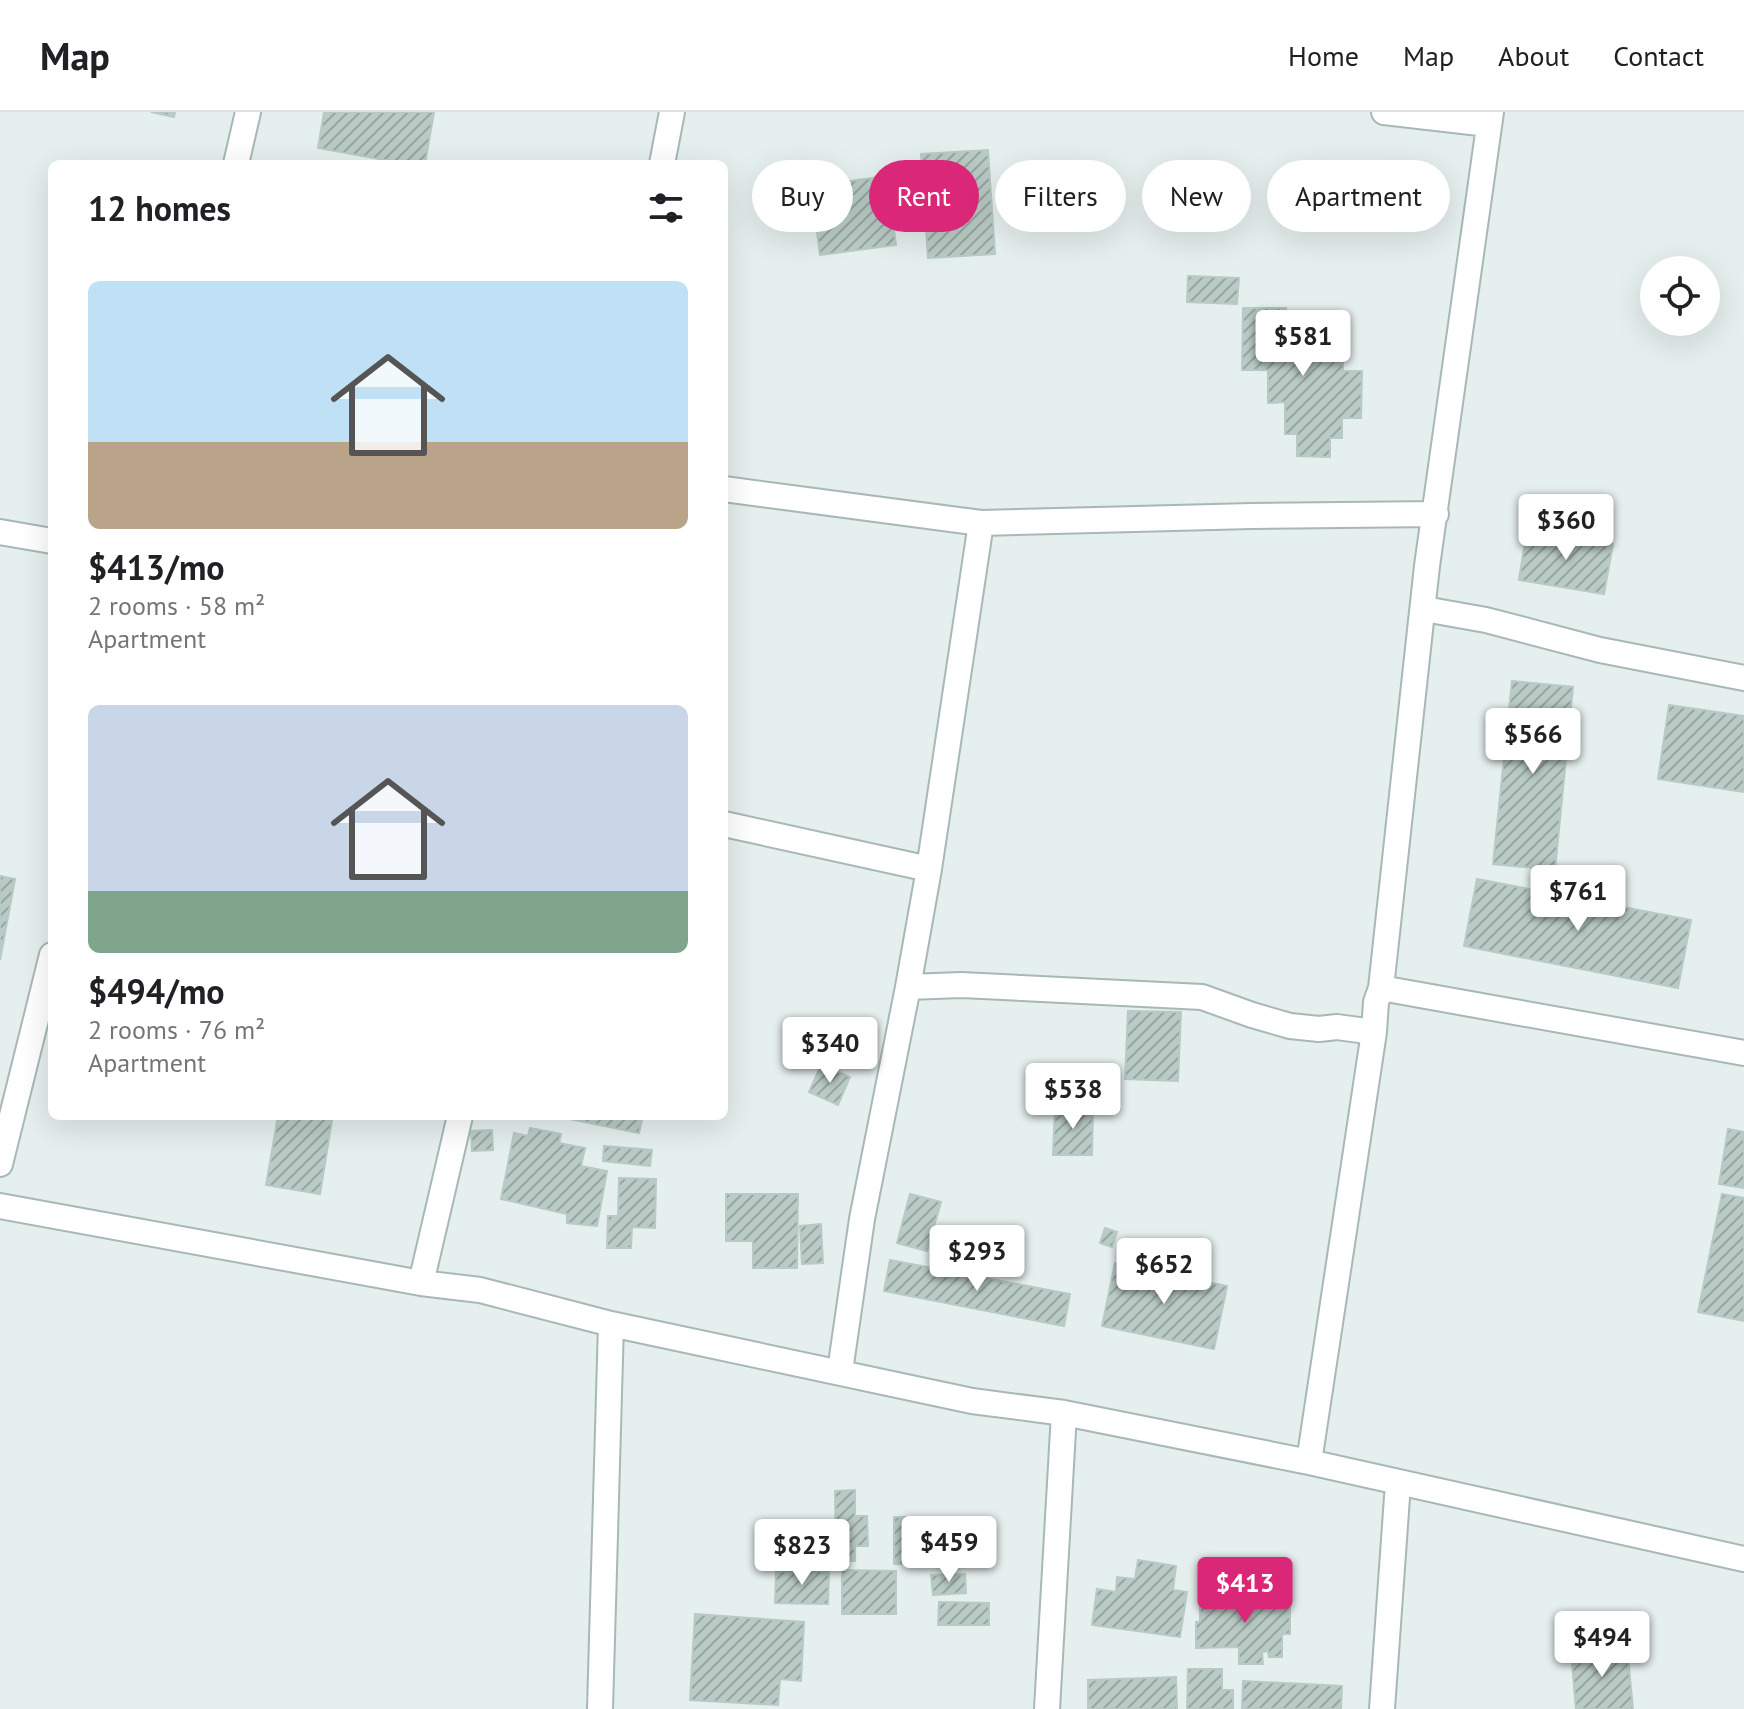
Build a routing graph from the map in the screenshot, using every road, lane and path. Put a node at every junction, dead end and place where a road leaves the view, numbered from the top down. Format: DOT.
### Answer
graph roads {
  1 [pos="248,112"];
  2 [pos="672,112"];
  3 [pos="1384,112"];
  4 [pos="1490,118"];
  5 [pos="237,160"];
  6 [pos="663,160"];
  7 [pos="728,490"];
  8 [pos="1436,514"];
  9 [pos="981,523"];
  10 [pos="0,532"];
  11 [pos="48,540"];
  12 [pos="1424,609"];
  13 [pos="1744,678"];
  14 [pos="728,825"];
  15 [pos="929,869"];
  16 [pos="48,971"];
  17 [pos="908,987"];
  18 [pos="1381,988"];
  19 [pos="1374,1032"];
  20 [pos="1744,1053"];
  21 [pos="459,1120"];
  22 [pos="0,1164"];
  23 [pos="0,1206"];
  24 [pos="421,1283"];
  25 [pos="611,1324"];
  26 [pos="840,1371"];
  27 [pos="1064,1413"];
  28 [pos="1309,1462"];
  29 [pos="1398,1483"];
  30 [pos="1744,1559"];
  31 [pos="600,1709"];
  32 [pos="1047,1709"];
  33 [pos="1382,1709"];
  1 -- 5 [label="street"];
  2 -- 6 [label="street"];
  3 -- 4 [label="street"];
  4 -- 8 [label="street"];
  7 -- 9 [label="street"];
  8 -- 9 [label="street"];
  8 -- 12 [label="street"];
  9 -- 15 [label="street"];
  10 -- 11 [label="street"];
  12 -- 13 [label="street"];
  12 -- 18 [label="street"];
  14 -- 15 [label="street"];
  15 -- 17 [label="street"];
  16 -- 22 [label="street"];
  17 -- 19 [label="street"];
  17 -- 26 [label="street"];
  18 -- 19 [label="street"];
  18 -- 20 [label="street"];
  19 -- 28 [label="street"];
  21 -- 24 [label="street"];
  23 -- 24 [label="street"];
  24 -- 25 [label="street"];
  25 -- 26 [label="street"];
  25 -- 31 [label="street"];
  26 -- 27 [label="street"];
  27 -- 28 [label="street"];
  27 -- 32 [label="street"];
  28 -- 29 [label="street"];
  29 -- 30 [label="street"];
  29 -- 33 [label="street"];
}
